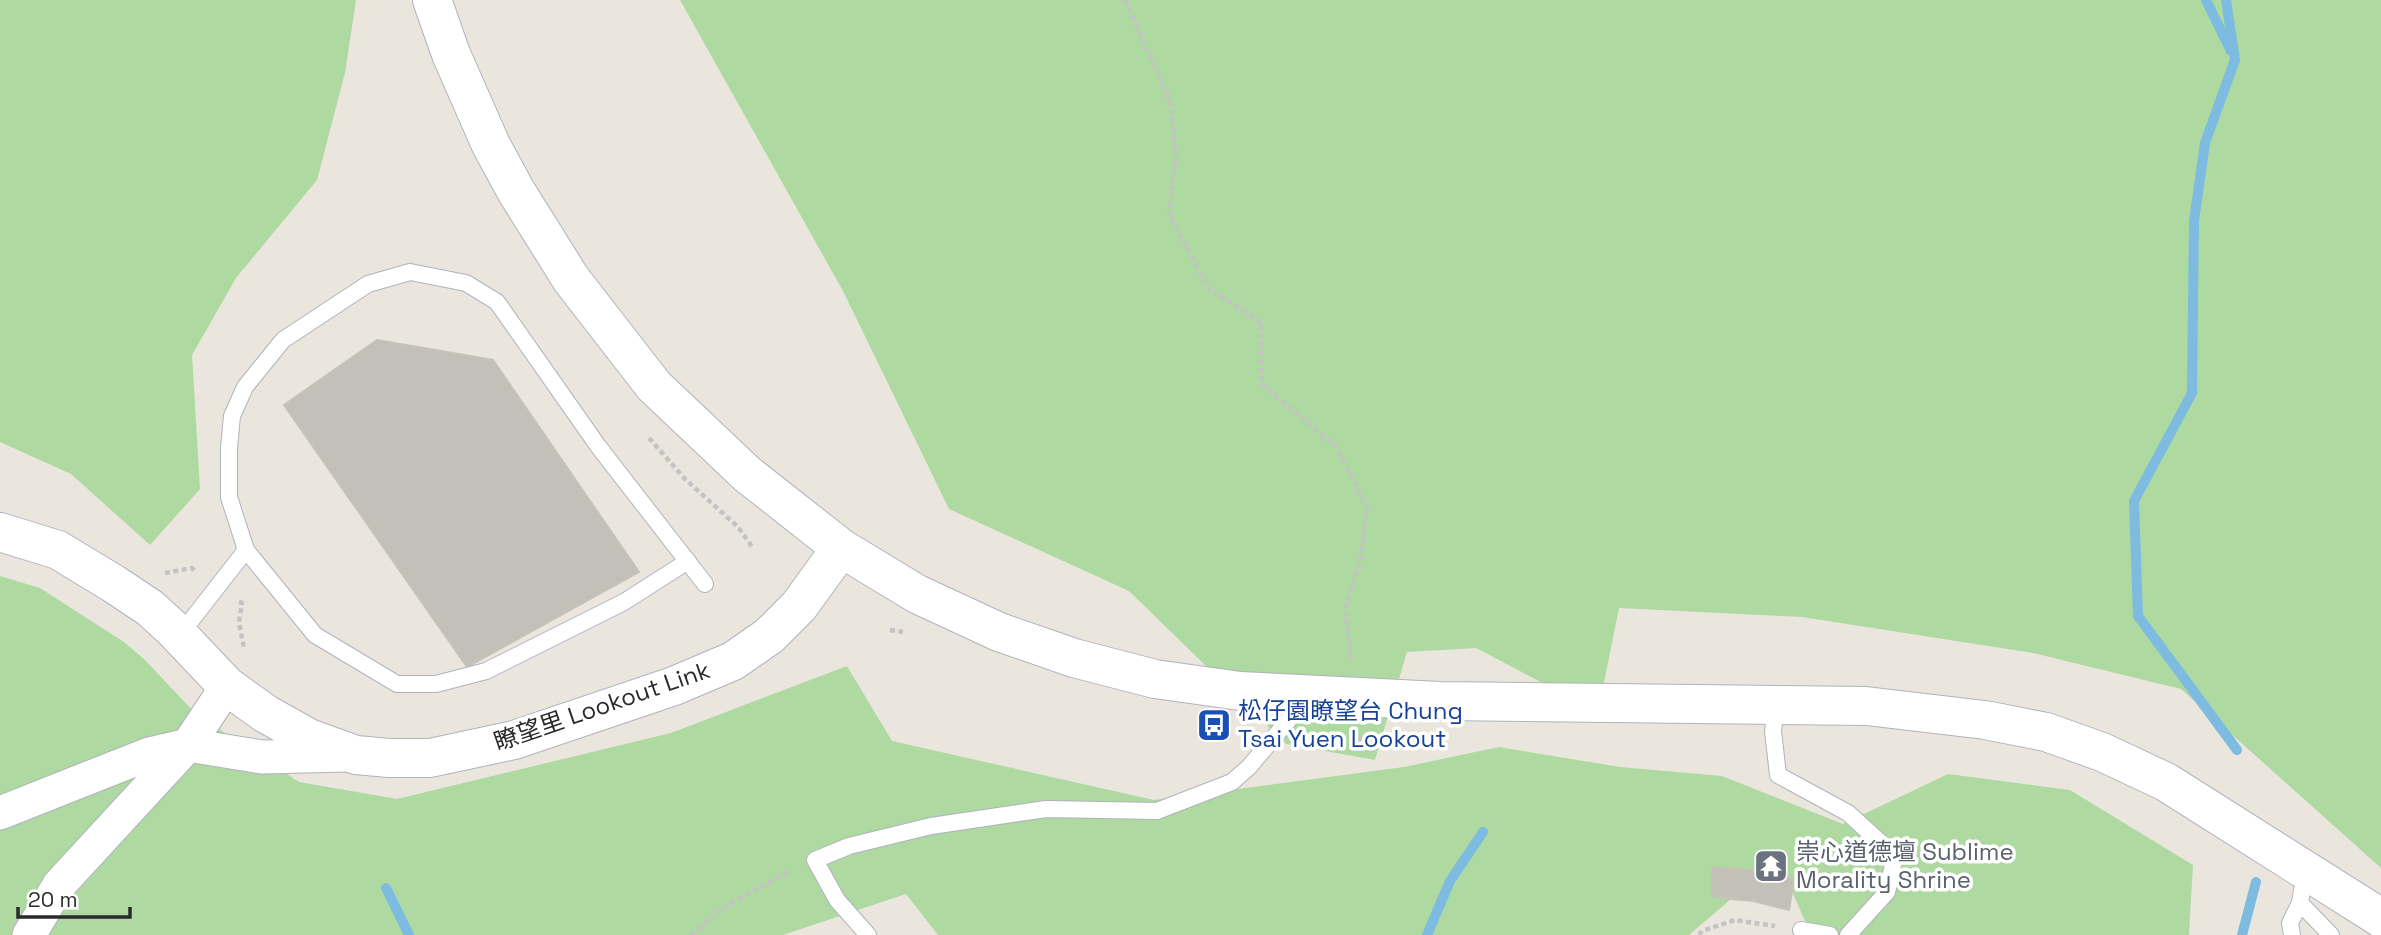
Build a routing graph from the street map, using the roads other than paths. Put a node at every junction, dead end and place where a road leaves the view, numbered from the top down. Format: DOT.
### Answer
graph roads {
  1 [pos="432,0"];
  2 [pos="0,532"];
  3 [pos="841,548"];
  4 [pos="246,550"];
  5 [pos="688,561"];
  6 [pos="705,584"];
  7 [pos="179,636"];
  8 [pos="226,686"];
  9 [pos="1309,695"];
  10 [pos="1776,706"];
  11 [pos="188,745"];
  12 [pos="356,755"];
  13 [pos="0,813"];
  14 [pos="2306,888"];
  15 [pos="2381,918"];
  16 [pos="1801,930"];
  17 [pos="29,935"];
  18 [pos="868,935"];
  19 [pos="1830,935"];
  20 [pos="1848,935"];
  21 [pos="2292,935"];
  22 [pos="2331,935"];
  1 -- 3 [label="main road"];
  2 -- 7 [label="main road, 瞭望里 Lookout Link"];
  3 -- 9 [label="main road"];
  3 -- 12 [label="main road, 瞭望里 Lookout Link"];
  4 -- 5 [label="lane"];
  4 -- 5 [label="lane"];
  4 -- 7 [label="lane"];
  5 -- 6 [label="lane"];
  7 -- 8 [label="main road, 瞭望里 Lookout Link"];
  8 -- 11 [label="street"];
  8 -- 12 [label="main road, 瞭望里 Lookout Link"];
  9 -- 10 [label="main road"];
  9 -- 18 [label="lane"];
  10 -- 14 [label="main road"];
  10 -- 20 [label="lane"];
  11 -- 12 [label="street, 瞭望里 Lookout Link"];
  11 -- 13 [label="street, 瞭望里 Lookout Link"];
  11 -- 17 [label="street"];
  14 -- 15 [label="main road"];
  14 -- 21 [label="lane"];
  14 -- 22 [label="lane"];
  16 -- 19 [label="lane"];
}
